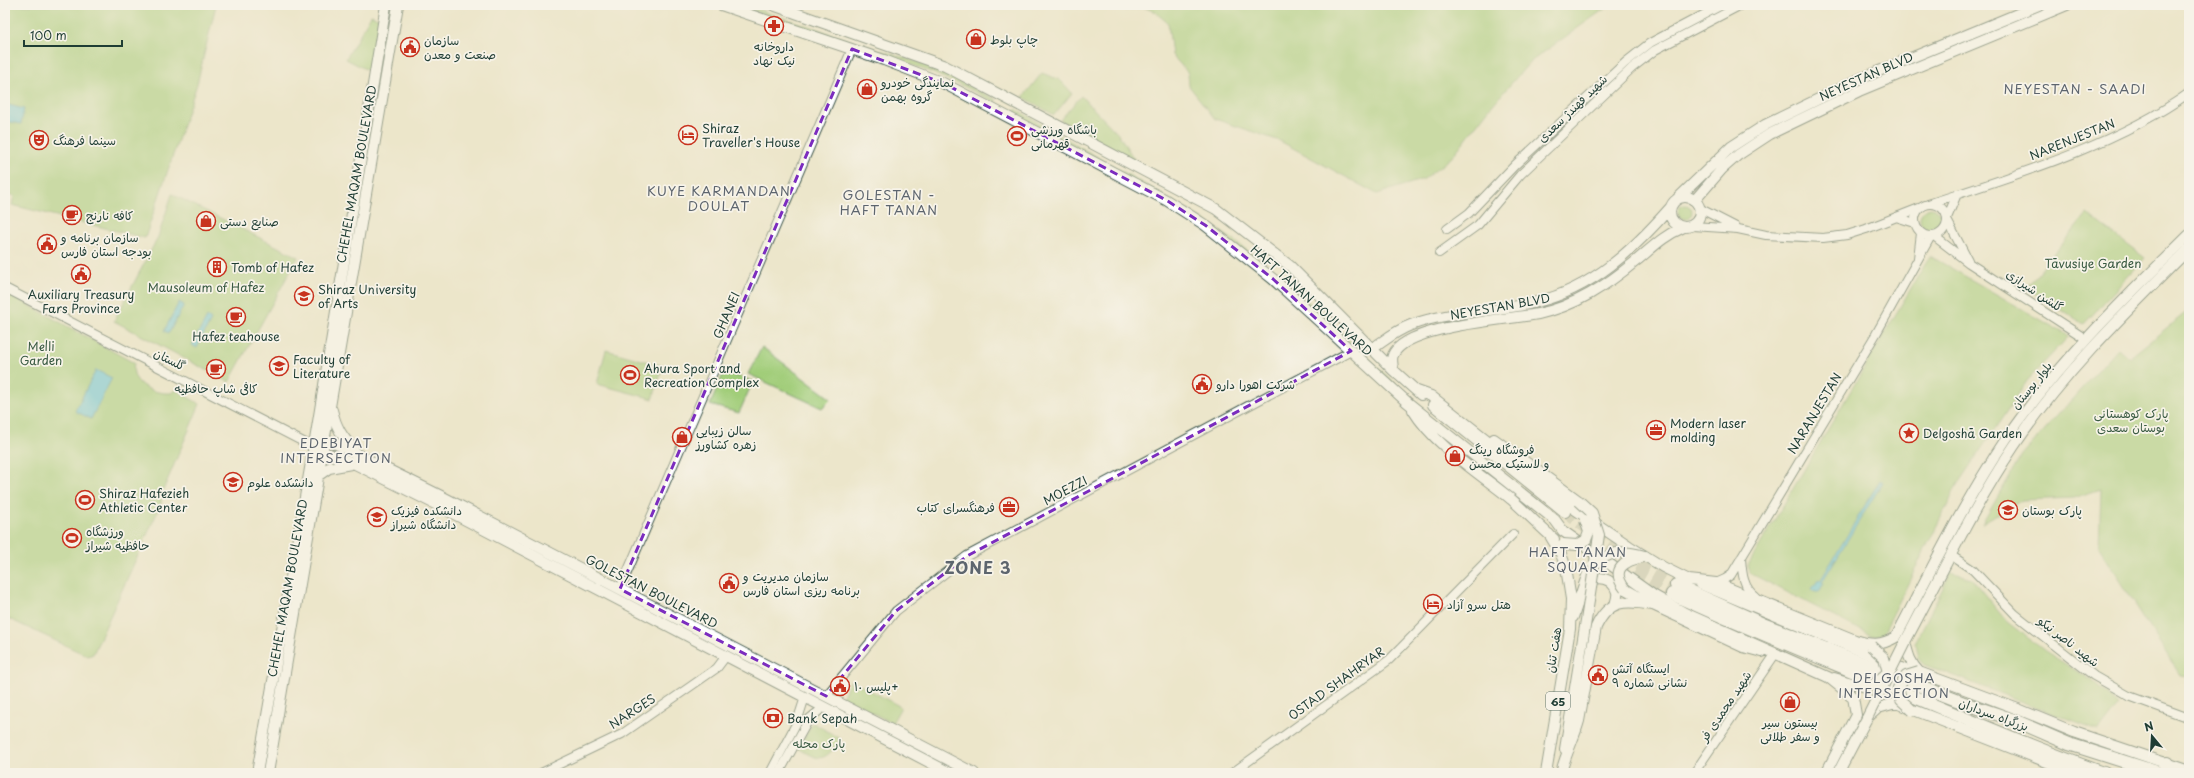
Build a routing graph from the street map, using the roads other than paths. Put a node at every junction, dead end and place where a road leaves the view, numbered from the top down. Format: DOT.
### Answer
graph roads {
  1 [pos="386,5"];
  2 [pos="398,5"];
  3 [pos="721,5"];
  4 [pos="772,5"];
  5 [pos="1722,5"];
  6 [pos="1741,5"];
  7 [pos="2039,5"];
  8 [pos="2066,5"];
  9 [pos="852,49"];
  10 [pos="2189,93"];
  11 [pos="1010,99"];
  12 [pos="1003,114"];
  13 [pos="1957,194"];
  14 [pos="1677,199"];
  15 [pos="1695,200"];
  16 [pos="1925,205"];
  17 [pos="1670,208"];
  18 [pos="1701,209"];
  19 [pos="1896,217"];
  20 [pos="1947,219"];
  21 [pos="1915,223"];
  22 [pos="1693,226"];
  23 [pos="1682,228"];
  24 [pos="1447,229"];
  25 [pos="1738,229"];
  26 [pos="1921,233"];
  27 [pos="2189,235"];
  28 [pos="1933,236"];
  29 [pos="2189,249"];
  30 [pos="1439,253"];
  31 [pos="1917,262"];
  32 [pos="2169,262"];
  33 [pos="1970,263"];
  34 [pos="5,288"];
  35 [pos="1388,338"];
  36 [pos="2090,342"];
  37 [pos="1373,348"];
  38 [pos="1396,350"];
  39 [pos="1351,351"];
  40 [pos="1393,370"];
  41 [pos="330,378"];
  42 [pos="1417,391"];
  43 [pos="1407,402"];
  44 [pos="331,406"];
  45 [pos="321,436"];
  46 [pos="2010,442"];
  47 [pos="319,450"];
  48 [pos="358,454"];
  49 [pos="355,464"];
  50 [pos="319,475"];
  51 [pos="437,500"];
  52 [pos="1572,507"];
  53 [pos="1513,534"];
  54 [pos="1549,534"];
  55 [pos="522,538"];
  56 [pos="517,548"];
  57 [pos="1645,556"];
  58 [pos="1952,556"];
  59 [pos="1741,558"];
  60 [pos="1689,580"];
  61 [pos="1716,583"];
  62 [pos="1583,587"];
  63 [pos="620,589"];
  64 [pos="1759,600"];
  65 [pos="1615,605"];
  66 [pos="1653,605"];
  67 [pos="1570,629"];
  68 [pos="1905,642"];
  69 [pos="1871,646"];
  70 [pos="1776,653"];
  71 [pos="726,656"];
  72 [pos="1888,672"];
  73 [pos="1919,672"];
  74 [pos="1828,676"];
  75 [pos="826,696"];
  76 [pos="805,697"];
  77 [pos="1964,703"];
  78 [pos="824,707"];
  79 [pos="1912,711"];
  80 [pos="867,717"];
  81 [pos="1867,718"];
  82 [pos="2189,718"];
  83 [pos="801,724"];
  84 [pos="862,727"];
  85 [pos="1564,757"];
  86 [pos="2166,768"];
  87 [pos="2189,771"];
  88 [pos="257,773"];
  89 [pos="268,773"];
  90 [pos="541,773"];
  91 [pos="770,773"];
  92 [pos="779,773"];
  93 [pos="950,773"];
  94 [pos="974,773"];
  95 [pos="1232,773"];
  96 [pos="1546,773"];
  97 [pos="1561,773"];
  98 [pos="1694,773"];
  99 [pos="1826,773"];
  100 [pos="1838,773"];
  101 [pos="2075,773"];
  102 [pos="2104,773"];
  103 [pos="2160,773"];
  1 -- 41 [label="main road, CHEHEL MAQAM BOULEVARD"];
  2 -- 41 [label="main road, CHEHEL MAQAM BOULEVARD"];
  3 -- 9 [label="main road, HAFT TANAN BOULEVARD / 65"];
  4 -- 11 [label="main road, HAFT TANAN BOULEVARD / 65"];
  5 -- 24 [label="street, شهید فهندژ سعدی"];
  6 -- 30 [label="street, شهید فهندژ سعدی"];
  7 -- 14 [label="main road, NEYESTAN BLVD"];
  8 -- 15 [label="main road, NEYESTAN BLVD"];
  9 -- 12 [label="main road, HAFT TANAN BOULEVARD / 65"];
  9 -- 63 [label="street, GHANEI"];
  10 -- 13 [label="street, NARENJESTAN"];
  11 -- 12 [label="main road"];
  11 -- 37 [label="main road, HAFT TANAN BOULEVARD / 65"];
  12 -- 39 [label="main road, HAFT TANAN BOULEVARD / 65"];
  13 -- 16 [label="street, NARENJESTAN"];
  13 -- 20 [label="street"];
  14 -- 15 [label="main road"];
  14 -- 17 [label="main road"];
  15 -- 18 [label="main road"];
  16 -- 19 [label="street, NARENJESTAN"];
  16 -- 20 [label="street"];
  16 -- 21 [label="street"];
  17 -- 23 [label="main road"];
  17 -- 35 [label="main road, NEYESTAN BLVD"];
  18 -- 22 [label="main road"];
  18 -- 25 [label="street"];
  19 -- 21 [label="street"];
  19 -- 25 [label="street, NARENJESTAN"];
  20 -- 28 [label="street"];
  20 -- 33 [label="street"];
  21 -- 26 [label="street"];
  22 -- 23 [label="main road"];
  22 -- 25 [label="street"];
  23 -- 38 [label="main road, NEYESTAN BLVD"];
  26 -- 28 [label="street"];
  26 -- 31 [label="street"];
  27 -- 32 [label="main road, بلوار بوستان"];
  28 -- 31 [label="street, NARANJESTAN"];
  28 -- 33 [label="street, گلشن شیرازی"];
  29 -- 32 [label="main road, بلوار بوستان"];
  31 -- 59 [label="street, NARANJESTAN"];
  32 -- 36 [label="main road, بلوار بوستان"];
  33 -- 36 [label="street, گلشن شیرازی"];
  34 -- 47 [label="street, گلستان"];
  35 -- 37 [label="main road, NEYESTAN BLVD"];
  35 -- 38 [label="main road"];
  36 -- 46 [label="main road, بلوار بوستان"];
  37 -- 40 [label="main road, HAFT TANAN BOULEVARD / 65"];
  38 -- 40 [label="main road"];
  39 -- 43 [label="main road, HAFT TANAN BOULEVARD / 65"];
  39 -- 75 [label="street, MOEZZI"];
  40 -- 42 [label="main road, HAFT TANAN BOULEVARD / 65"];
  41 -- 44 [label="main road, CHEHEL MAQAM BOULEVARD"];
  41 -- 45 [label="main road, CHEHEL MAQAM BOULEVARD"];
  42 -- 52 [label="main road, HAFT TANAN BOULEVARD"];
  42 -- 52 [label="main road, 65"];
  43 -- 54 [label="main road, 65"];
  43 -- 70 [label="main road, HAFT TANAN BOULEVARD"];
  44 -- 45 [label="main road, CHEHEL MAQAM BOULEVARD"];
  44 -- 48 [label="main road"];
  45 -- 47 [label="main road, CHEHEL MAQAM BOULEVARD"];
  45 -- 48 [label="main road, GOLESTAN BOULEVARD"];
  46 -- 58 [label="main road, بلوار بوستان"];
  46 -- 69 [label="main road, بلوار بوستان"];
  47 -- 49 [label="main road, GOLESTAN BOULEVARD"];
  47 -- 50 [label="main road, CHEHEL MAQAM BOULEVARD"];
  47 -- 88 [label="main road, CHEHEL MAQAM BOULEVARD"];
  48 -- 51 [label="main road, GOLESTAN BOULEVARD"];
  49 -- 50 [label="main road"];
  49 -- 51 [label="main road, GOLESTAN BOULEVARD"];
  50 -- 89 [label="main road, CHEHEL MAQAM BOULEVARD"];
  51 -- 55 [label="main road, GOLESTAN BOULEVARD"];
  51 -- 56 [label="main road, GOLESTAN BOULEVARD"];
  52 -- 54 [label="main road, bridge"];
  52 -- 57 [label="main road"];
  52 -- 85 [label="main road, 65, bridge"];
  53 -- 95 [label="street, OSTAD SHAHRYAR"];
  54 -- 67 [label="main road, هفت تنان / 65"];
  55 -- 56 [label="main road"];
  55 -- 63 [label="main road, GOLESTAN BOULEVARD"];
  56 -- 71 [label="main road, GOLESTAN BOULEVARD"];
  57 -- 60 [label="main road"];
  57 -- 62 [label="main road, bridge"];
  57 -- 66 [label="main road, bridge"];
  58 -- 68 [label="main road, بلوار بوستان"];
  58 -- 82 [label="street, شهید ناصر نیکو"];
  59 -- 61 [label="street, NARANJESTAN"];
  59 -- 64 [label="street"];
  60 -- 61 [label="main road"];
  60 -- 77 [label="main road"];
  61 -- 64 [label="main road"];
  62 -- 65 [label="main road"];
  62 -- 67 [label="main road"];
  63 -- 75 [label="main road, GOLESTAN BOULEVARD"];
  64 -- 69 [label="main road"];
  65 -- 66 [label="main road"];
  65 -- 85 [label="main road"];
  66 -- 70 [label="main road"];
  67 -- 96 [label="main road, هفت تنان / 65"];
  68 -- 72 [label="main road, بلوار بوستان, bridge"];
  68 -- 73 [label="main road"];
  69 -- 72 [label="main road, bridge"];
  70 -- 74 [label="main road, HAFT TANAN BOULEVARD"];
  70 -- 98 [label="street, شهید محمدی فر"];
  71 -- 76 [label="main road, GOLESTAN BOULEVARD"];
  71 -- 90 [label="street, NARGES"];
  72 -- 74 [label="main road, bridge"];
  72 -- 81 [label="main road, بلوار بوستان, bridge"];
  73 -- 79 [label="main road, bridge"];
  73 -- 86 [label="main road"];
  74 -- 99 [label="main road"];
  75 -- 80 [label="main road, GOLESTAN BOULEVARD"];
  76 -- 78 [label="main road, GOLESTAN BOULEVARD"];
  76 -- 83 [label="street"];
  77 -- 102 [label="highway, بزرگراه سرداران"];
  77 -- 103 [label="highway, بزرگراه سرداران"];
  78 -- 83 [label="street"];
  78 -- 84 [label="main road, GOLESTAN BOULEVARD"];
  79 -- 81 [label="main road"];
  79 -- 101 [label="main road"];
  80 -- 84 [label="main road"];
  80 -- 94 [label="main road, GOLESTAN BOULEVARD"];
  81 -- 100 [label="main road"];
  83 -- 91 [label="street"];
  83 -- 92 [label="street"];
  84 -- 93 [label="main road, GOLESTAN BOULEVARD"];
  85 -- 97 [label="main road, 65"];
  86 -- 87 [label="main road"];
}
